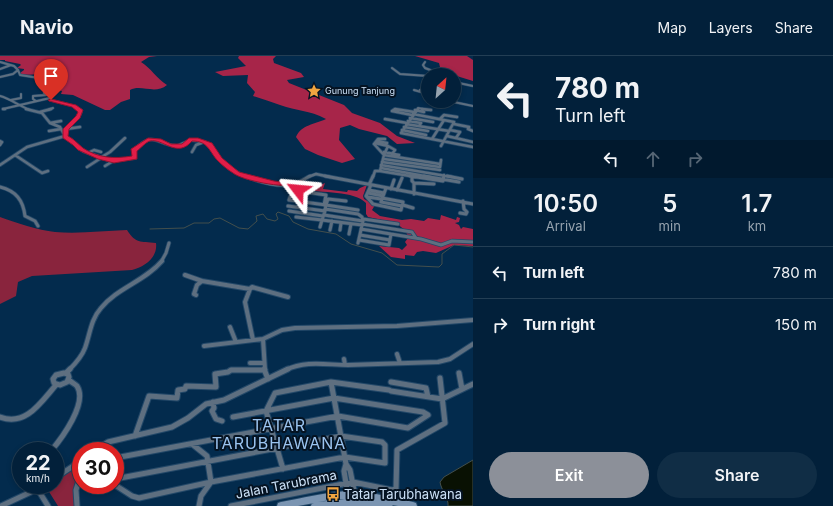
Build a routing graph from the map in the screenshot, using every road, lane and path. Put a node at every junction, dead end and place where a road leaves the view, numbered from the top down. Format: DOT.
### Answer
graph roads {
  1 [pos="0,62"];
  2 [pos="425,62"];
  3 [pos="11,65"];
  4 [pos="392,68"];
  5 [pos="425,68"];
  6 [pos="0,69"];
  7 [pos="18,70"];
  8 [pos="421,76"];
  9 [pos="0,77"];
  10 [pos="461,83"];
  11 [pos="473,86"];
  12 [pos="414,90"];
  13 [pos="421,90"];
  14 [pos="421,92"];
  15 [pos="21,94"];
  16 [pos="49,94"];
  17 [pos="0,96"];
  18 [pos="50,98"];
  19 [pos="11,100"];
  20 [pos="36,101"];
  21 [pos="461,104"];
  22 [pos="20,106"];
  23 [pos="473,106"];
  24 [pos="3,108"];
  25 [pos="53,108"];
  26 [pos="431,110"];
  27 [pos="40,112"];
  28 [pos="424,112"];
  29 [pos="413,114"];
  30 [pos="441,118"];
  31 [pos="385,119"];
  32 [pos="456,119"];
  33 [pos="444,120"];
  34 [pos="61,121"];
  35 [pos="407,122"];
  36 [pos="50,123"];
  37 [pos="454,124"];
  38 [pos="80,127"];
  39 [pos="470,127"];
  40 [pos="473,127"];
  41 [pos="418,128"];
  42 [pos="430,128"];
  43 [pos="61,129"];
  44 [pos="66,129"];
  45 [pos="403,129"];
  46 [pos="438,129"];
  47 [pos="450,130"];
  48 [pos="473,130"];
  49 [pos="49,132"];
  50 [pos="65,135"];
  51 [pos="427,135"];
  52 [pos="50,136"];
  53 [pos="447,136"];
  54 [pos="124,138"];
  55 [pos="456,138"];
  56 [pos="53,139"];
  57 [pos="385,139"];
  58 [pos="432,139"];
  59 [pos="443,140"];
  60 [pos="0,141"];
  61 [pos="198,142"];
  62 [pos="376,142"];
  63 [pos="473,142"];
  64 [pos="0,145"];
  65 [pos="387,146"];
  66 [pos="441,146"];
  67 [pos="473,147"];
  68 [pos="100,152"];
  69 [pos="192,152"];
  70 [pos="88,153"];
  71 [pos="392,154"];
  72 [pos="15,155"];
  73 [pos="399,155"];
  74 [pos="100,158"];
  75 [pos="114,161"];
  76 [pos="382,162"];
  77 [pos="0,164"];
  78 [pos="105,166"];
  79 [pos="87,167"];
  80 [pos="440,167"];
  81 [pos="413,168"];
  82 [pos="48,170"];
  83 [pos="327,170"];
  84 [pos="327,176"];
  85 [pos="423,176"];
  86 [pos="444,176"];
  87 [pos="357,177"];
  88 [pos="402,178"];
  89 [pos="394,180"];
  90 [pos="460,181"];
  91 [pos="355,182"];
  92 [pos="300,183"];
  93 [pos="414,183"];
  94 [pos="423,183"];
  95 [pos="434,184"];
  96 [pos="370,185"];
  97 [pos="0,186"];
  98 [pos="386,188"];
  99 [pos="391,189"];
  100 [pos="298,190"];
  101 [pos="397,190"];
  102 [pos="368,193"];
  103 [pos="414,194"];
  104 [pos="382,198"];
  105 [pos="370,199"];
  106 [pos="346,201"];
  107 [pos="463,201"];
  108 [pos="473,204"];
  109 [pos="325,205"];
  110 [pos="288,206"];
  111 [pos="403,206"];
  112 [pos="413,208"];
  113 [pos="358,210"];
  114 [pos="289,211"];
  115 [pos="324,213"];
  116 [pos="460,213"];
  117 [pos="296,217"];
  118 [pos="322,220"];
  119 [pos="332,222"];
  120 [pos="341,223"];
  121 [pos="350,224"];
  122 [pos="362,224"];
  123 [pos="398,224"];
  124 [pos="38,226"];
  125 [pos="320,227"];
  126 [pos="330,230"];
  127 [pos="340,230"];
  128 [pos="349,234"];
  129 [pos="391,234"];
  130 [pos="360,235"];
  131 [pos="416,238"];
  132 [pos="390,240"];
  133 [pos="473,242"];
  134 [pos="169,243"];
  135 [pos="185,275"];
  136 [pos="202,281"];
  137 [pos="250,289"];
  138 [pos="196,295"];
  139 [pos="288,297"];
  140 [pos="473,320"];
  141 [pos="230,328"];
  142 [pos="263,339"];
  143 [pos="253,340"];
  144 [pos="236,342"];
  145 [pos="473,344"];
  146 [pos="204,346"];
  147 [pos="397,354"];
  148 [pos="344,359"];
  149 [pos="264,362"];
  150 [pos="250,363"];
  151 [pos="400,363"];
  152 [pos="346,365"];
  153 [pos="265,370"];
  154 [pos="66,373"];
  155 [pos="460,373"];
  156 [pos="440,378"];
  157 [pos="268,379"];
  158 [pos="68,380"];
  159 [pos="331,382"];
  160 [pos="392,382"];
  161 [pos="473,384"];
  162 [pos="56,385"];
  163 [pos="462,389"];
  164 [pos="428,397"];
  165 [pos="334,398"];
  166 [pos="442,399"];
  167 [pos="213,402"];
  168 [pos="266,411"];
  169 [pos="338,416"];
  170 [pos="0,417"];
  171 [pos="233,417"];
  172 [pos="222,421"];
  173 [pos="271,429"];
  174 [pos="134,436"];
  175 [pos="341,436"];
  176 [pos="58,442"];
  177 [pos="108,442"];
  178 [pos="192,444"];
  179 [pos="277,447"];
  180 [pos="124,456"];
  181 [pos="345,456"];
  182 [pos="208,461"];
  183 [pos="346,464"];
  184 [pos="283,469"];
  185 [pos="124,477"];
  186 [pos="212,482"];
  187 [pos="353,482"];
  188 [pos="346,483"];
  189 [pos="124,491"];
  190 [pos="28,494"];
  191 [pos="41,494"];
  192 [pos="76,494"];
  193 [pos="351,495"];
  194 [pos="391,504"];
  195 [pos="10,505"];
  196 [pos="1,506"];
  197 [pos="48,506"];
  198 [pos="77,506"];
  199 [pos="199,506"];
  200 [pos="231,506"];
  201 [pos="281,506"];
  202 [pos="315,506"];
  203 [pos="413,506"];
  1 -- 3 [label="street"];
  2 -- 5 [label="street"];
  3 -- 6 [label="street"];
  3 -- 7 [label="street"];
  4 -- 8 [label="street"];
  7 -- 9 [label="street"];
  7 -- 16 [label="street"];
  10 -- 11 [label="street"];
  12 -- 14 [label="street"];
  13 -- 14 [label="street"];
  15 -- 19 [label="street"];
  16 -- 18 [label="street"];
  16 -- 20 [label="street"];
  17 -- 19 [label="street"];
  18 -- 20 [label="street"];
  18 -- 44 [label="street"];
  19 -- 22 [label="street"];
  20 -- 22 [label="street"];
  21 -- 23 [label="street"];
  22 -- 24 [label="street"];
  22 -- 27 [label="street"];
  25 -- 27 [label="street"];
  26 -- 29 [label="street"];
  27 -- 36 [label="street"];
  28 -- 29 [label="street"];
  29 -- 29 [label="street"];
  29 -- 30 [label="street"];
  29 -- 35 [label="street"];
  29 -- 42 [label="street"];
  30 -- 32 [label="street"];
  30 -- 33 [label="street"];
  31 -- 35 [label="street"];
  33 -- 37 [label="street"];
  33 -- 46 [label="street"];
  34 -- 36 [label="street"];
  35 -- 41 [label="street"];
  35 -- 45 [label="street"];
  36 -- 43 [label="street"];
  37 -- 39 [label="street"];
  37 -- 47 [label="street"];
  38 -- 44 [label="street"];
  39 -- 40 [label="street"];
  39 -- 48 [label="street"];
  41 -- 42 [label="street"];
  41 -- 45 [label="street"];
  41 -- 51 [label="street"];
  42 -- 46 [label="street"];
  42 -- 51 [label="street"];
  43 -- 49 [label="street"];
  43 -- 50 [label="street"];
  44 -- 50 [label="street"];
  45 -- 51 [label="street"];
  46 -- 47 [label="street"];
  46 -- 58 [label="street"];
  47 -- 53 [label="street"];
  47 -- 55 [label="street"];
  50 -- 56 [label="street"];
  50 -- 70 [label="street"];
  51 -- 58 [label="street"];
  52 -- 56 [label="street"];
  53 -- 55 [label="street"];
  53 -- 59 [label="street"];
  54 -- 74 [label="street"];
  55 -- 63 [label="street"];
  56 -- 72 [label="street"];
  57 -- 62 [label="street"];
  58 -- 59 [label="street"];
  59 -- 66 [label="street"];
  59 -- 67 [label="street"];
  60 -- 64 [label="street"];
  61 -- 69 [label="street"];
  61 -- 75 [label="street"];
  61 -- 92 [label="street"];
  62 -- 65 [label="street"];
  62 -- 76 [label="street"];
  65 -- 71 [label="street"];
  65 -- 76 [label="street"];
  68 -- 70 [label="street"];
  70 -- 74 [label="street"];
  71 -- 73 [label="street"];
  71 -- 76 [label="street"];
  72 -- 77 [label="street"];
  72 -- 82 [label="street"];
  74 -- 75 [label="street"];
  74 -- 79 [label="street"];
  75 -- 78 [label="street"];
  76 -- 81 [label="street"];
  76 -- 81 [label="street"];
  76 -- 81 [label="street"];
  76 -- 96 [label="street"];
  80 -- 81 [label="street"];
  80 -- 81 [label="street"];
  80 -- 86 [label="street"];
  81 -- 85 [label="street"];
  81 -- 93 [label="street"];
  83 -- 84 [label="street"];
  84 -- 91 [label="street"];
  84 -- 92 [label="street"];
  85 -- 86 [label="street"];
  85 -- 94 [label="street"];
  86 -- 90 [label="street"];
  87 -- 91 [label="street"];
  88 -- 101 [label="street"];
  89 -- 99 [label="street"];
  91 -- 96 [label="street"];
  92 -- 100 [label="street"];
  93 -- 94 [label="street"];
  93 -- 103 [label="street"];
  94 -- 95 [label="street"];
  96 -- 98 [label="street"];
  96 -- 102 [label="street"];
  97 -- 124 [label="street"];
  98 -- 99 [label="street"];
  98 -- 104 [label="street"];
  99 -- 101 [label="street"];
  100 -- 109 [label="street"];
  100 -- 109 [label="street"];
  101 -- 103 [label="street"];
  102 -- 104 [label="street"];
  102 -- 104 [label="street"];
  102 -- 105 [label="street"];
  103 -- 107 [label="street"];
  104 -- 105 [label="street"];
  104 -- 111 [label="street"];
  105 -- 111 [label="street"];
  106 -- 109 [label="street"];
  107 -- 108 [label="street"];
  107 -- 116 [label="street"];
  109 -- 113 [label="street"];
  109 -- 115 [label="street"];
  110 -- 115 [label="street"];
  111 -- 112 [label="street"];
  114 -- 115 [label="street"];
  115 -- 118 [label="street"];
  115 -- 122 [label="street"];
  115 -- 122 [label="street"];
  117 -- 118 [label="street"];
  118 -- 119 [label="street"];
  118 -- 125 [label="street"];
  119 -- 120 [label="street"];
  119 -- 126 [label="street"];
  120 -- 121 [label="street"];
  120 -- 127 [label="street"];
  121 -- 122 [label="street"];
  121 -- 128 [label="street"];
  122 -- 123 [label="street"];
  122 -- 129 [label="street"];
  122 -- 130 [label="street"];
  122 -- 131 [label="street"];
  129 -- 131 [label="street"];
  129 -- 132 [label="street"];
  130 -- 132 [label="street"];
  130 -- 132 [label="street"];
  131 -- 133 [label="street"];
  134 -- 154 [label="street"];
  135 -- 136 [label="street"];
  136 -- 137 [label="street"];
  136 -- 138 [label="street"];
  137 -- 139 [label="street"];
  137 -- 143 [label="street"];
  140 -- 142 [label="street"];
  141 -- 144 [label="street"];
  142 -- 143 [label="street"];
  142 -- 149 [label="street"];
  143 -- 144 [label="street"];
  144 -- 146 [label="street"];
  145 -- 151 [label="street"];
  147 -- 151 [label="street"];
  148 -- 152 [label="street"];
  149 -- 150 [label="street"];
  149 -- 153 [label="street"];
  151 -- 152 [label="street"];
  152 -- 157 [label="street"];
  153 -- 157 [label="street"];
  153 -- 174 [label="street"];
  154 -- 158 [label="street"];
  154 -- 162 [label="street"];
  155 -- 163 [label="street"];
  156 -- 166 [label="street"];
  157 -- 167 [label="street"];
  158 -- 162 [label="street"];
  158 -- 176 [label="street"];
  159 -- 164 [label="street"];
  159 -- 165 [label="street"];
  159 -- 168 [label="street"];
  160 -- 164 [label="street"];
  161 -- 163 [label="street"];
  162 -- 170 [label="street"];
  163 -- 166 [label="street"];
  164 -- 166 [label="street"];
  165 -- 168 [label="street"];
  165 -- 169 [label="street"];
  165 -- 169 [label="street"];
  166 -- 187 [label="street, Jalan Tarubrama"];
  167 -- 172 [label="street"];
  167 -- 174 [label="street"];
  168 -- 171 [label="street"];
  168 -- 173 [label="street"];
  169 -- 173 [label="street"];
  169 -- 175 [label="street"];
  173 -- 178 [label="street"];
  173 -- 179 [label="street"];
  174 -- 177 [label="street"];
  175 -- 179 [label="street"];
  175 -- 181 [label="street"];
  175 -- 181 [label="street"];
  178 -- 180 [label="street"];
  178 -- 182 [label="street"];
  179 -- 182 [label="street"];
  179 -- 184 [label="street"];
  181 -- 183 [label="street"];
  181 -- 184 [label="street"];
  182 -- 185 [label="street"];
  182 -- 186 [label="street"];
  183 -- 187 [label="street"];
  183 -- 188 [label="street"];
  184 -- 186 [label="street"];
  186 -- 189 [label="street"];
  186 -- 199 [label="street"];
  187 -- 188 [label="street, Jalan Tarubrama"];
  187 -- 193 [label="street"];
  188 -- 193 [label="street"];
  188 -- 200 [label="street, Jalan Tarubrama"];
  190 -- 195 [label="street"];
  191 -- 197 [label="street"];
  192 -- 198 [label="street"];
  193 -- 194 [label="main road"];
  193 -- 201 [label="main road"];
  194 -- 202 [label="main road"];
  194 -- 203 [label="main road"];
  195 -- 196 [label="street"];
}
